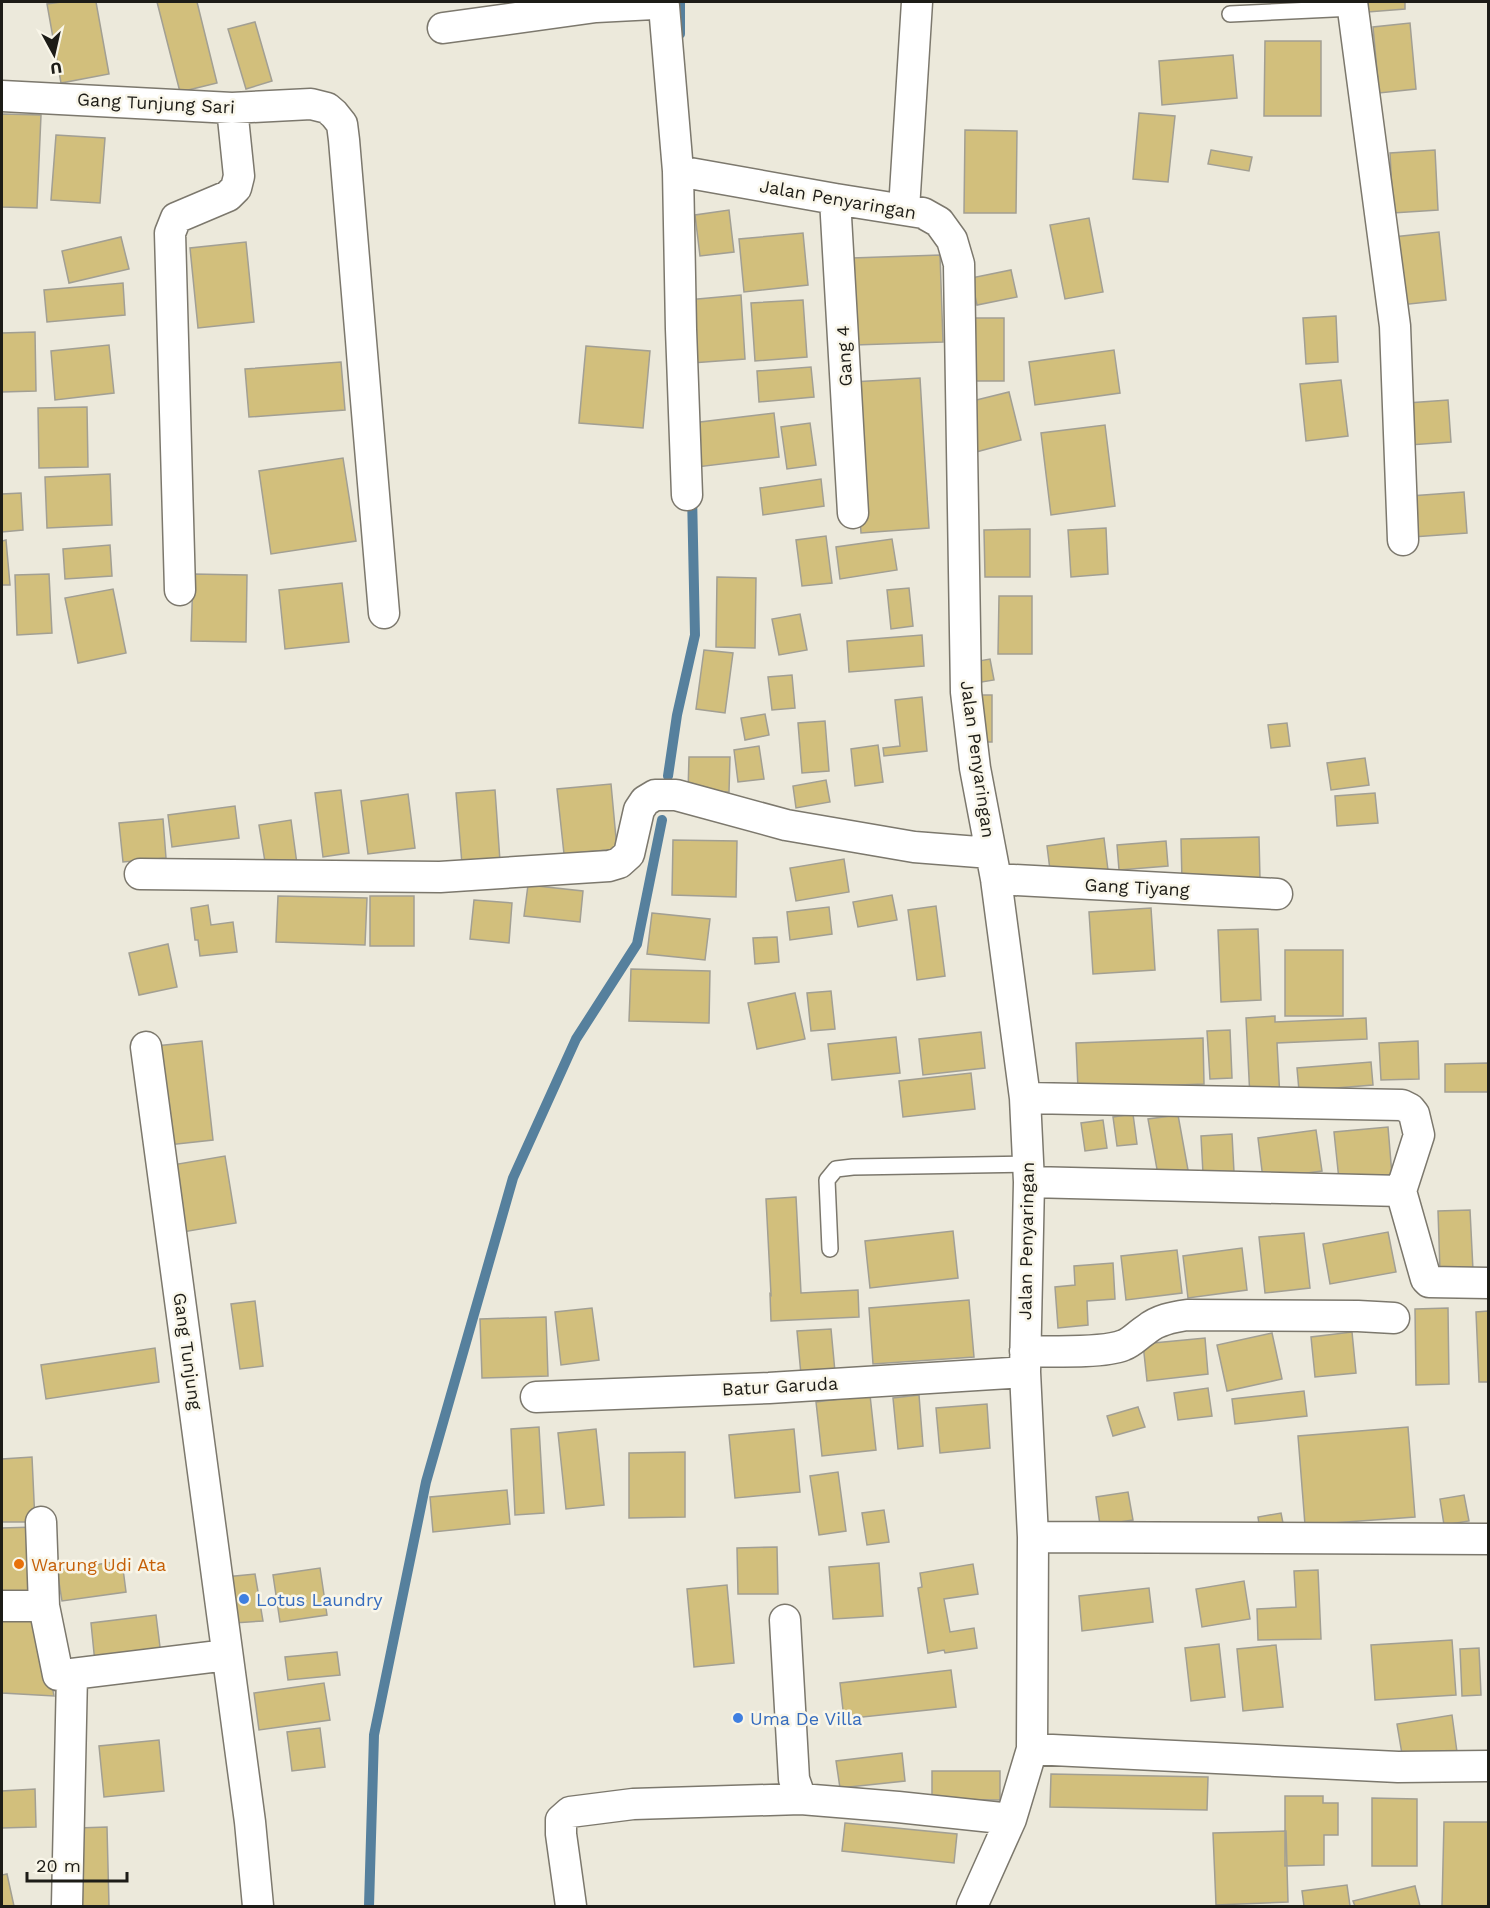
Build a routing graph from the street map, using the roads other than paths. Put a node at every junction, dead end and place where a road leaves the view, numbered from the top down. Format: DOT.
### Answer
graph roads {
  1 [pos="917,2"];
  2 [pos="662,3"];
  3 [pos="596,4"];
  4 [pos="1353,4"];
  5 [pos="1230,14"];
  6 [pos="443,28"];
  7 [pos="2,96"];
  8 [pos="232,108"];
  9 [pos="678,171"];
  10 [pos="835,199"];
  11 [pos="904,209"];
  12 [pos="687,495"];
  13 [pos="853,513"];
  14 [pos="1403,540"];
  15 [pos="180,590"];
  16 [pos="384,613"];
  17 [pos="994,866"];
  18 [pos="140,874"];
  19 [pos="1277,894"];
  20 [pos="146,1047"];
  21 [pos="1025,1098"];
  22 [pos="1029,1173"];
  23 [pos="1401,1191"];
  24 [pos="830,1249"];
  25 [pos="1488,1283"];
  26 [pos="1394,1318"];
  27 [pos="1025,1362"];
  28 [pos="536,1397"];
  29 [pos="41,1522"];
  30 [pos="1033,1537"];
  31 [pos="1488,1539"];
  32 [pos="2,1606"];
  33 [pos="44,1606"];
  34 [pos="785,1620"];
  35 [pos="227,1655"];
  36 [pos="72,1674"];
  37 [pos="1032,1749"];
  38 [pos="1488,1766"];
  39 [pos="801,1799"];
  40 [pos="1011,1819"];
  41 [pos="67,1906"];
  42 [pos="258,1906"];
  43 [pos="571,1906"];
  44 [pos="972,1906"];
  1 -- 11 [label="street"];
  2 -- 3 [label="street"];
  2 -- 9 [label="street"];
  3 -- 6 [label="street"];
  4 -- 5 [label="lane"];
  4 -- 14 [label="street"];
  7 -- 8 [label="street, Gang Tunjung Sari"];
  8 -- 15 [label="street"];
  8 -- 16 [label="street, Gang Tunjung Sari"];
  9 -- 10 [label="street, Jalan Penyaringan"];
  9 -- 12 [label="street"];
  10 -- 11 [label="street, Jalan Penyaringan"];
  10 -- 13 [label="street, Gang 4"];
  11 -- 17 [label="street, Jalan Penyaringan"];
  17 -- 18 [label="street, Gang Tiyang"];
  17 -- 19 [label="street, Gang Tiyang"];
  17 -- 21 [label="street, Jalan Penyaringan"];
  20 -- 35 [label="street, Gang Tunjung"];
  21 -- 22 [label="street, Jalan Penyaringan"];
  21 -- 23 [label="street"];
  22 -- 23 [label="street"];
  22 -- 24 [label="lane"];
  22 -- 27 [label="street, Jalan Penyaringan"];
  23 -- 25 [label="street"];
  26 -- 27 [label="street, Batur Garuda"];
  27 -- 28 [label="street, Batur Garuda"];
  27 -- 30 [label="street, Jalan Penyaringan"];
  29 -- 33 [label="street"];
  30 -- 31 [label="street"];
  30 -- 37 [label="street, Jalan Penyaringan"];
  32 -- 33 [label="street"];
  33 -- 36 [label="street"];
  34 -- 39 [label="street"];
  35 -- 36 [label="street"];
  35 -- 42 [label="street, Gang Tunjung"];
  36 -- 41 [label="street"];
  37 -- 38 [label="street"];
  37 -- 40 [label="street, Jalan Penyaringan"];
  39 -- 40 [label="street"];
  39 -- 43 [label="street"];
  40 -- 44 [label="street, Jalan Penyaringan"];
}
